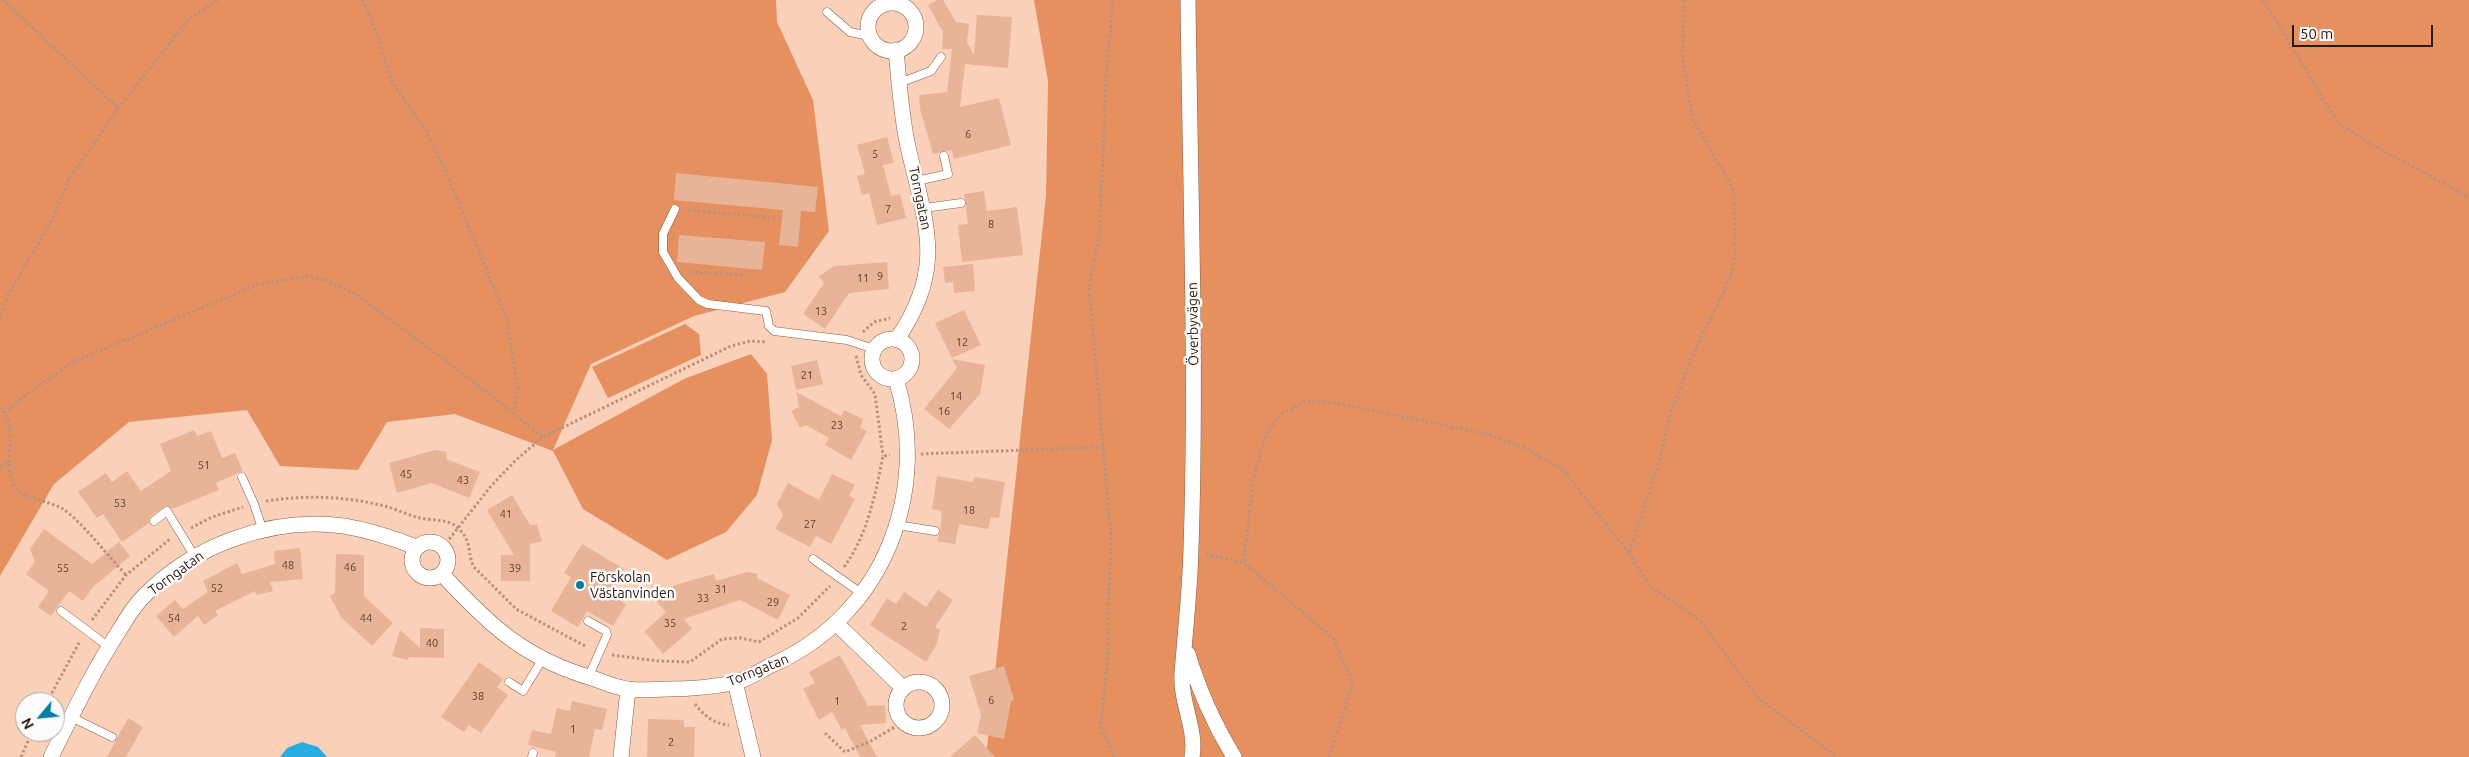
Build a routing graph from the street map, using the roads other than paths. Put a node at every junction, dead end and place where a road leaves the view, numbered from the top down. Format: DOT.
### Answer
graph roads {
  1 [pos="1188,0"];
  2 [pos="826,12"];
  3 [pos="869,36"];
  4 [pos="896,50"];
  5 [pos="941,58"];
  6 [pos="899,83"];
  7 [pos="944,156"];
  8 [pos="917,181"];
  9 [pos="961,203"];
  10 [pos="924,208"];
  11 [pos="675,209"];
  12 [pos="897,340"];
  13 [pos="874,349"];
  14 [pos="896,379"];
  15 [pos="242,477"];
  16 [pos="154,521"];
  17 [pos="897,525"];
  18 [pos="263,531"];
  19 [pos="935,531"];
  20 [pos="416,547"];
  21 [pos="195,557"];
  22 [pos="814,559"];
  23 [pos="442,574"];
  24 [pos="861,593"];
  25 [pos="61,611"];
  26 [pos="588,622"];
  27 [pos="837,624"];
  28 [pos="108,647"];
  29 [pos="1186,648"];
  30 [pos="542,660"];
  31 [pos="588,678"];
  32 [pos="509,682"];
  33 [pos="735,682"];
  34 [pos="903,688"];
  35 [pos="628,689"];
  36 [pos="71,717"];
  37 [pos="112,737"];
  38 [pos="51,757"];
  39 [pos="621,757"];
  40 [pos="753,757"];
  41 [pos="1192,757"];
  42 [pos="1234,757"];
  1 -- 29 [label="street, Överbyvägen"];
  2 -- 3 [label="lane"];
  3 -- 4 [label="street"];
  3 -- 4 [label="street"];
  4 -- 6 [label="street, Torngatan"];
  5 -- 6 [label="lane"];
  6 -- 8 [label="street, Torngatan"];
  7 -- 8 [label="lane"];
  8 -- 10 [label="street, Torngatan"];
  9 -- 10 [label="lane"];
  10 -- 12 [label="street, Torngatan"];
  11 -- 13 [label="lane"];
  12 -- 13 [label="street"];
  12 -- 14 [label="street"];
  13 -- 14 [label="street"];
  14 -- 17 [label="street, Torngatan"];
  15 -- 18 [label="lane"];
  16 -- 21 [label="lane"];
  17 -- 19 [label="lane"];
  17 -- 24 [label="street, Torngatan"];
  18 -- 20 [label="street, Torngatan"];
  18 -- 21 [label="street, Torngatan"];
  20 -- 23 [label="street"];
  20 -- 23 [label="street"];
  21 -- 28 [label="street, Torngatan"];
  22 -- 24 [label="lane"];
  23 -- 30 [label="street, Torngatan"];
  24 -- 27 [label="street, Torngatan"];
  25 -- 28 [label="lane"];
  26 -- 31 [label="lane"];
  27 -- 33 [label="street, Torngatan"];
  27 -- 34 [label="street"];
  28 -- 36 [label="street, Torngatan"];
  29 -- 41 [label="street, Överbyvägen"];
  29 -- 42 [label="street, Överbyvägen"];
  30 -- 31 [label="street, Torngatan"];
  30 -- 32 [label="lane"];
  31 -- 35 [label="street, Torngatan"];
  33 -- 35 [label="street, Torngatan"];
  33 -- 40 [label="street"];
  34 -- 34 [label="street"];
  35 -- 39 [label="street"];
  36 -- 37 [label="lane"];
  36 -- 38 [label="street, Torngatan"];
}
